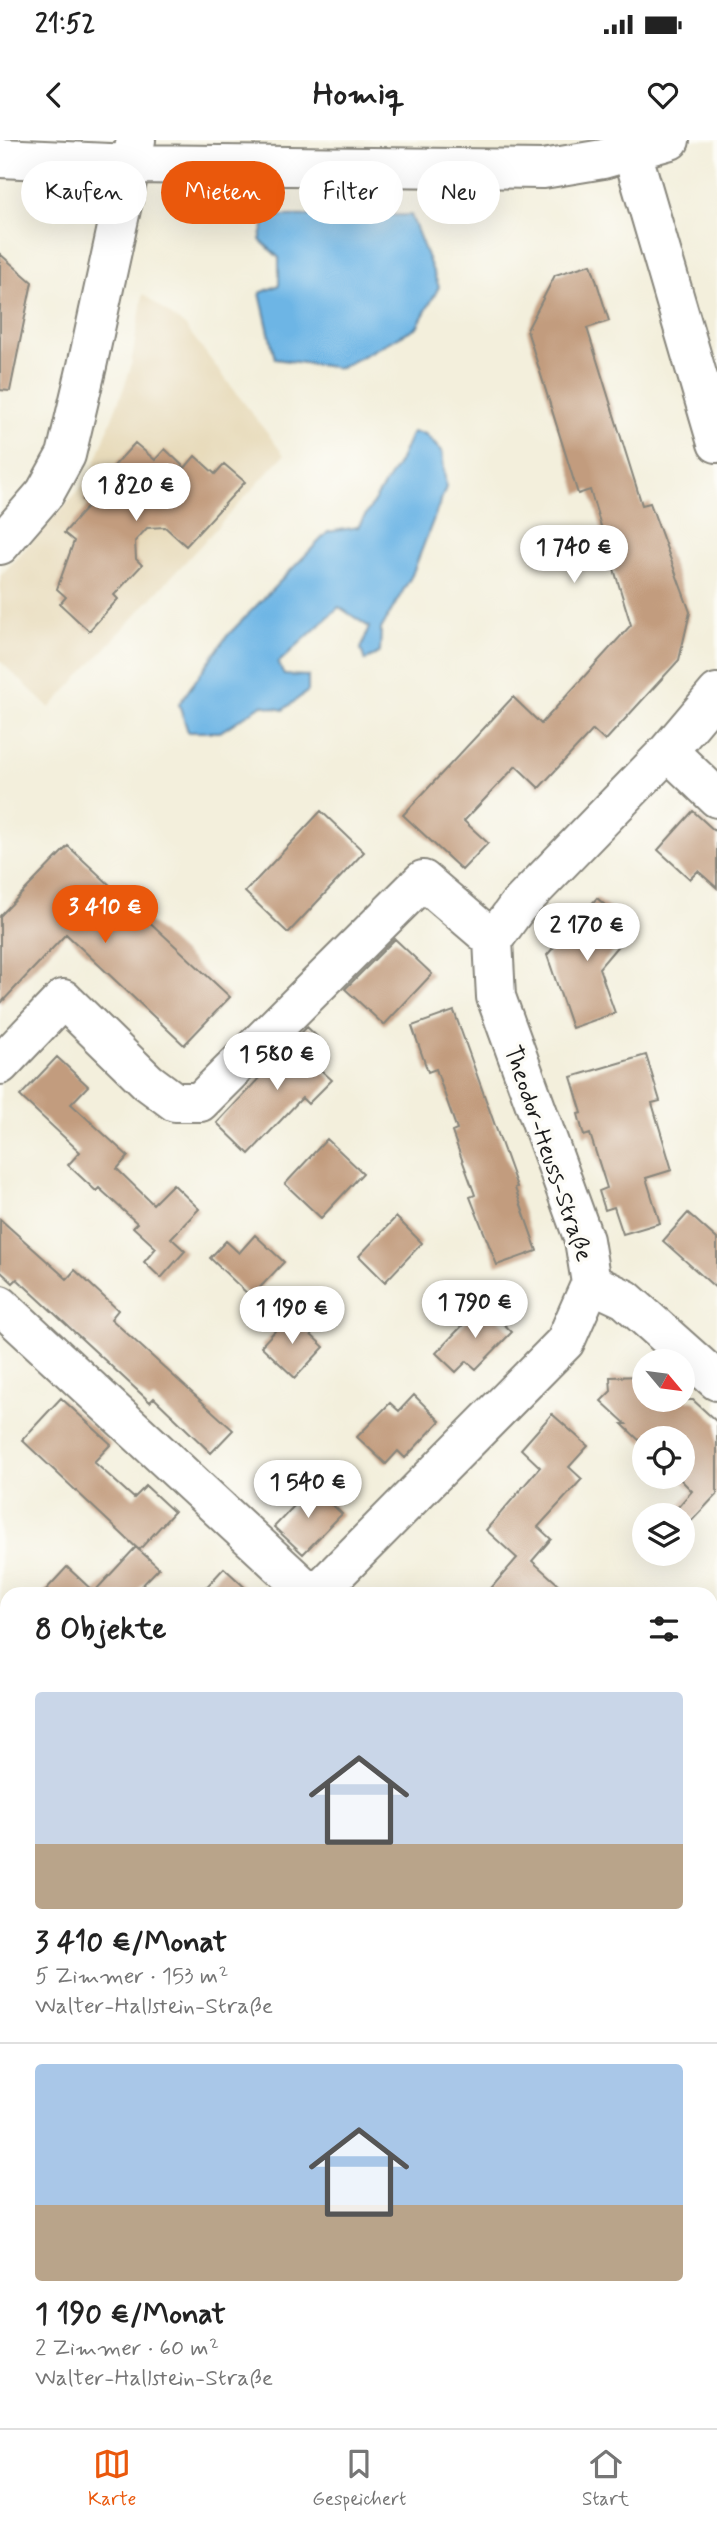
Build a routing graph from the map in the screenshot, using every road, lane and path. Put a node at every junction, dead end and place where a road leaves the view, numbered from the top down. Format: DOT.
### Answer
graph roads {
  1 [pos="670,140"];
  2 [pos="613,151"];
  3 [pos="134,152"];
  4 [pos="0,158"];
  5 [pos="717,443"];
  6 [pos="0,545"];
  7 [pos="717,693"];
  8 [pos="668,751"];
  9 [pos="717,798"];
  10 [pos="493,940"];
  11 [pos="0,1065"];
  12 [pos="591,1283"];
  13 [pos="0,1305"];
  14 [pos="717,1381"];
  15 [pos="303,1587"];
  16 [pos="323,1587"];
  1 -- 2 [label="street"];
  2 -- 3 [label="street"];
  2 -- 5 [label="street"];
  3 -- 4 [label="street"];
  3 -- 6 [label="street"];
  7 -- 8 [label="street"];
  8 -- 9 [label="street"];
  8 -- 10 [label="street"];
  10 -- 11 [label="street"];
  10 -- 12 [label="street, Theodor-Heuss-Straße"];
  12 -- 14 [label="street"];
  12 -- 16 [label="street, Theodor-Heuss-Straße"];
  13 -- 15 [label="street"];
}
